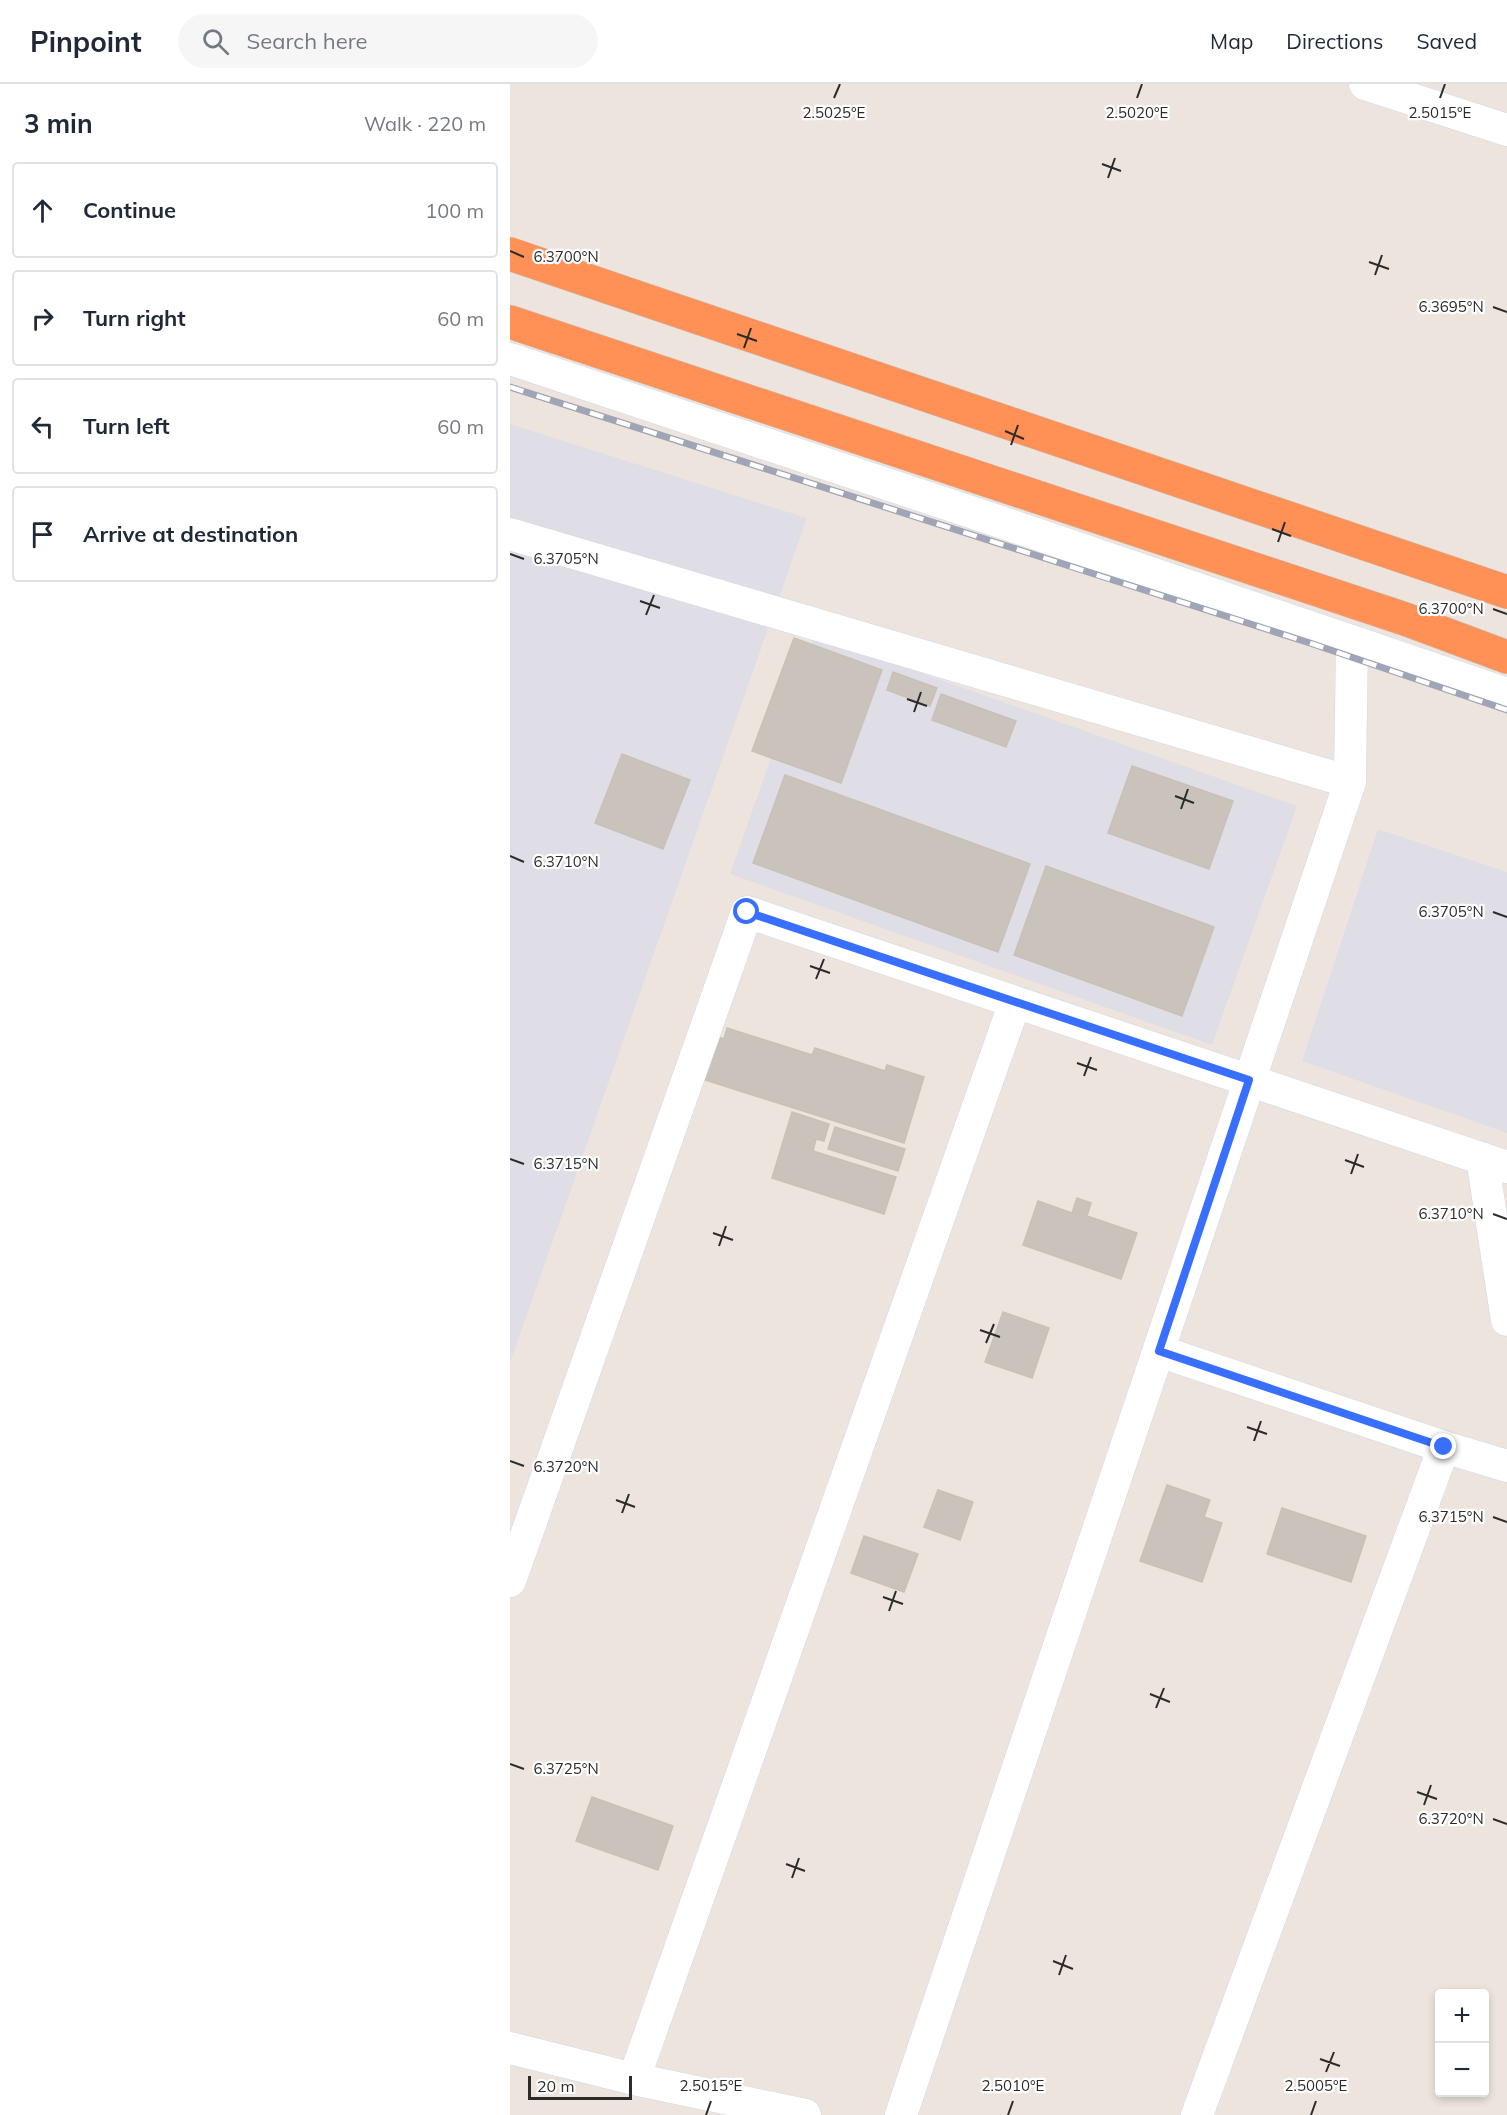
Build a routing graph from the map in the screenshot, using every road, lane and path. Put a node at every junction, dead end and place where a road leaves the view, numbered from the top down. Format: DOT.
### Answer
graph roads {
  1 [pos="1365,84"];
  2 [pos="1507,130"];
  3 [pos="510,254"];
  4 [pos="510,322"];
  5 [pos="510,359"];
  6 [pos="510,534"];
  7 [pos="1507,592"];
  8 [pos="1352,641"];
  9 [pos="1507,657"];
  10 [pos="1507,694"];
  11 [pos="1350,782"];
  12 [pos="1015,1002"];
  13 [pos="1249,1080"];
  14 [pos="1494,1162"];
  15 [pos="1507,1320"];
  16 [pos="1159,1351"];
  17 [pos="1444,1447"];
  18 [pos="1507,1466"];
  19 [pos="510,1581"];
  20 [pos="510,2048"];
  21 [pos="634,2079"];
  22 [pos="805,2115"];
  23 [pos="901,2115"];
  24 [pos="1197,2115"];
  1 -- 2 [label="street"];
  3 -- 7 [label="highway"];
  4 -- 9 [label="highway"];
  5 -- 8 [label="street"];
  6 -- 11 [label="street"];
  8 -- 10 [label="street"];
  8 -- 11 [label="street"];
  11 -- 13 [label="street"];
  12 -- 13 [label="street"];
  12 -- 19 [label="street"];
  12 -- 21 [label="street"];
  13 -- 14 [label="street"];
  13 -- 16 [label="street"];
  14 -- 15 [label="street"];
  16 -- 17 [label="street"];
  16 -- 23 [label="street"];
  17 -- 18 [label="street"];
  17 -- 24 [label="street"];
  20 -- 21 [label="street"];
  21 -- 22 [label="street"];
}
